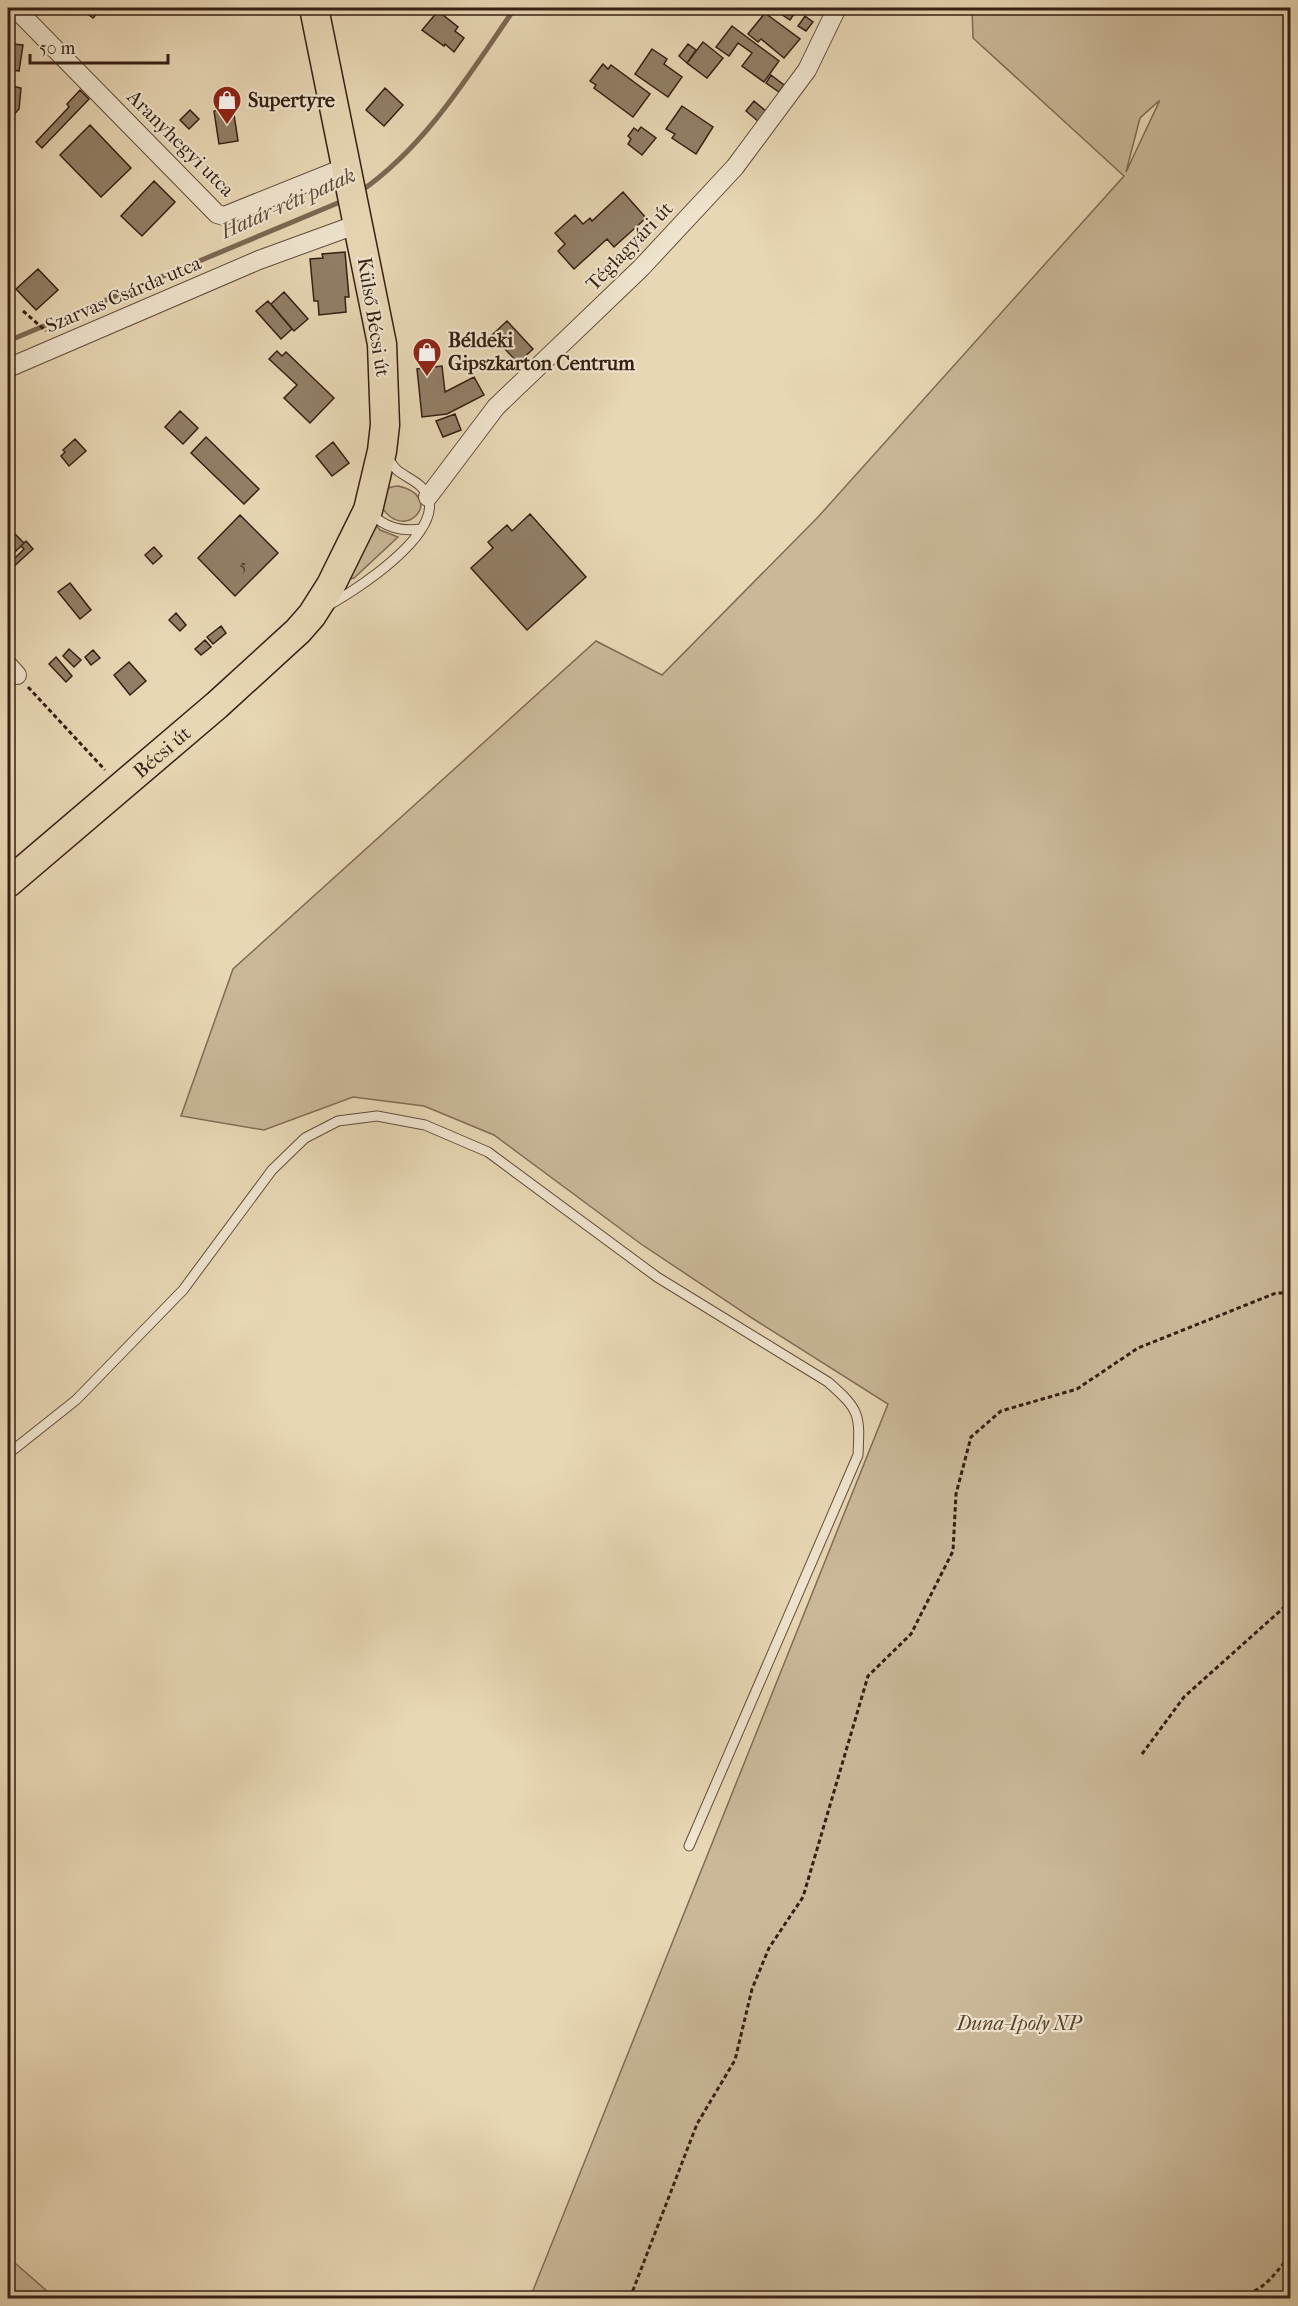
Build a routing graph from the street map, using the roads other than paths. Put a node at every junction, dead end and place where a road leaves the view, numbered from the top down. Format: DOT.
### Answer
graph roads {
  1 [pos="15,8"];
  2 [pos="314,8"];
  3 [pos="837,8"];
  4 [pos="346,167"];
  5 [pos="358,224"];
  6 [pos="8,368"];
  7 [pos="385,465"];
  8 [pos="428,497"];
  9 [pos="368,510"];
  10 [pos="420,530"];
  11 [pos="312,615"];
  12 [pos="8,883"];
  13 [pos="8,1454"];
  14 [pos="689,1846"];
  1 -- 4 [label="street, Aranyhegyi utca"];
  2 -- 4 [label="main road, Külső Bécsi út"];
  3 -- 8 [label="street, Téglagyári út"];
  4 -- 5 [label="main road, Külső Bécsi út"];
  5 -- 6 [label="street, Szarvas Csárda utca"];
  5 -- 7 [label="main road, Külső Bécsi út"];
  7 -- 8 [label="lane"];
  7 -- 9 [label="main road, Külső Bécsi út"];
  8 -- 10 [label="lane"];
  9 -- 10 [label="lane"];
  9 -- 11 [label="main road, Külső Bécsi út"];
  10 -- 11 [label="lane"];
  11 -- 12 [label="main road, Bécsi út"];
  13 -- 14 [label="lane"];
}
